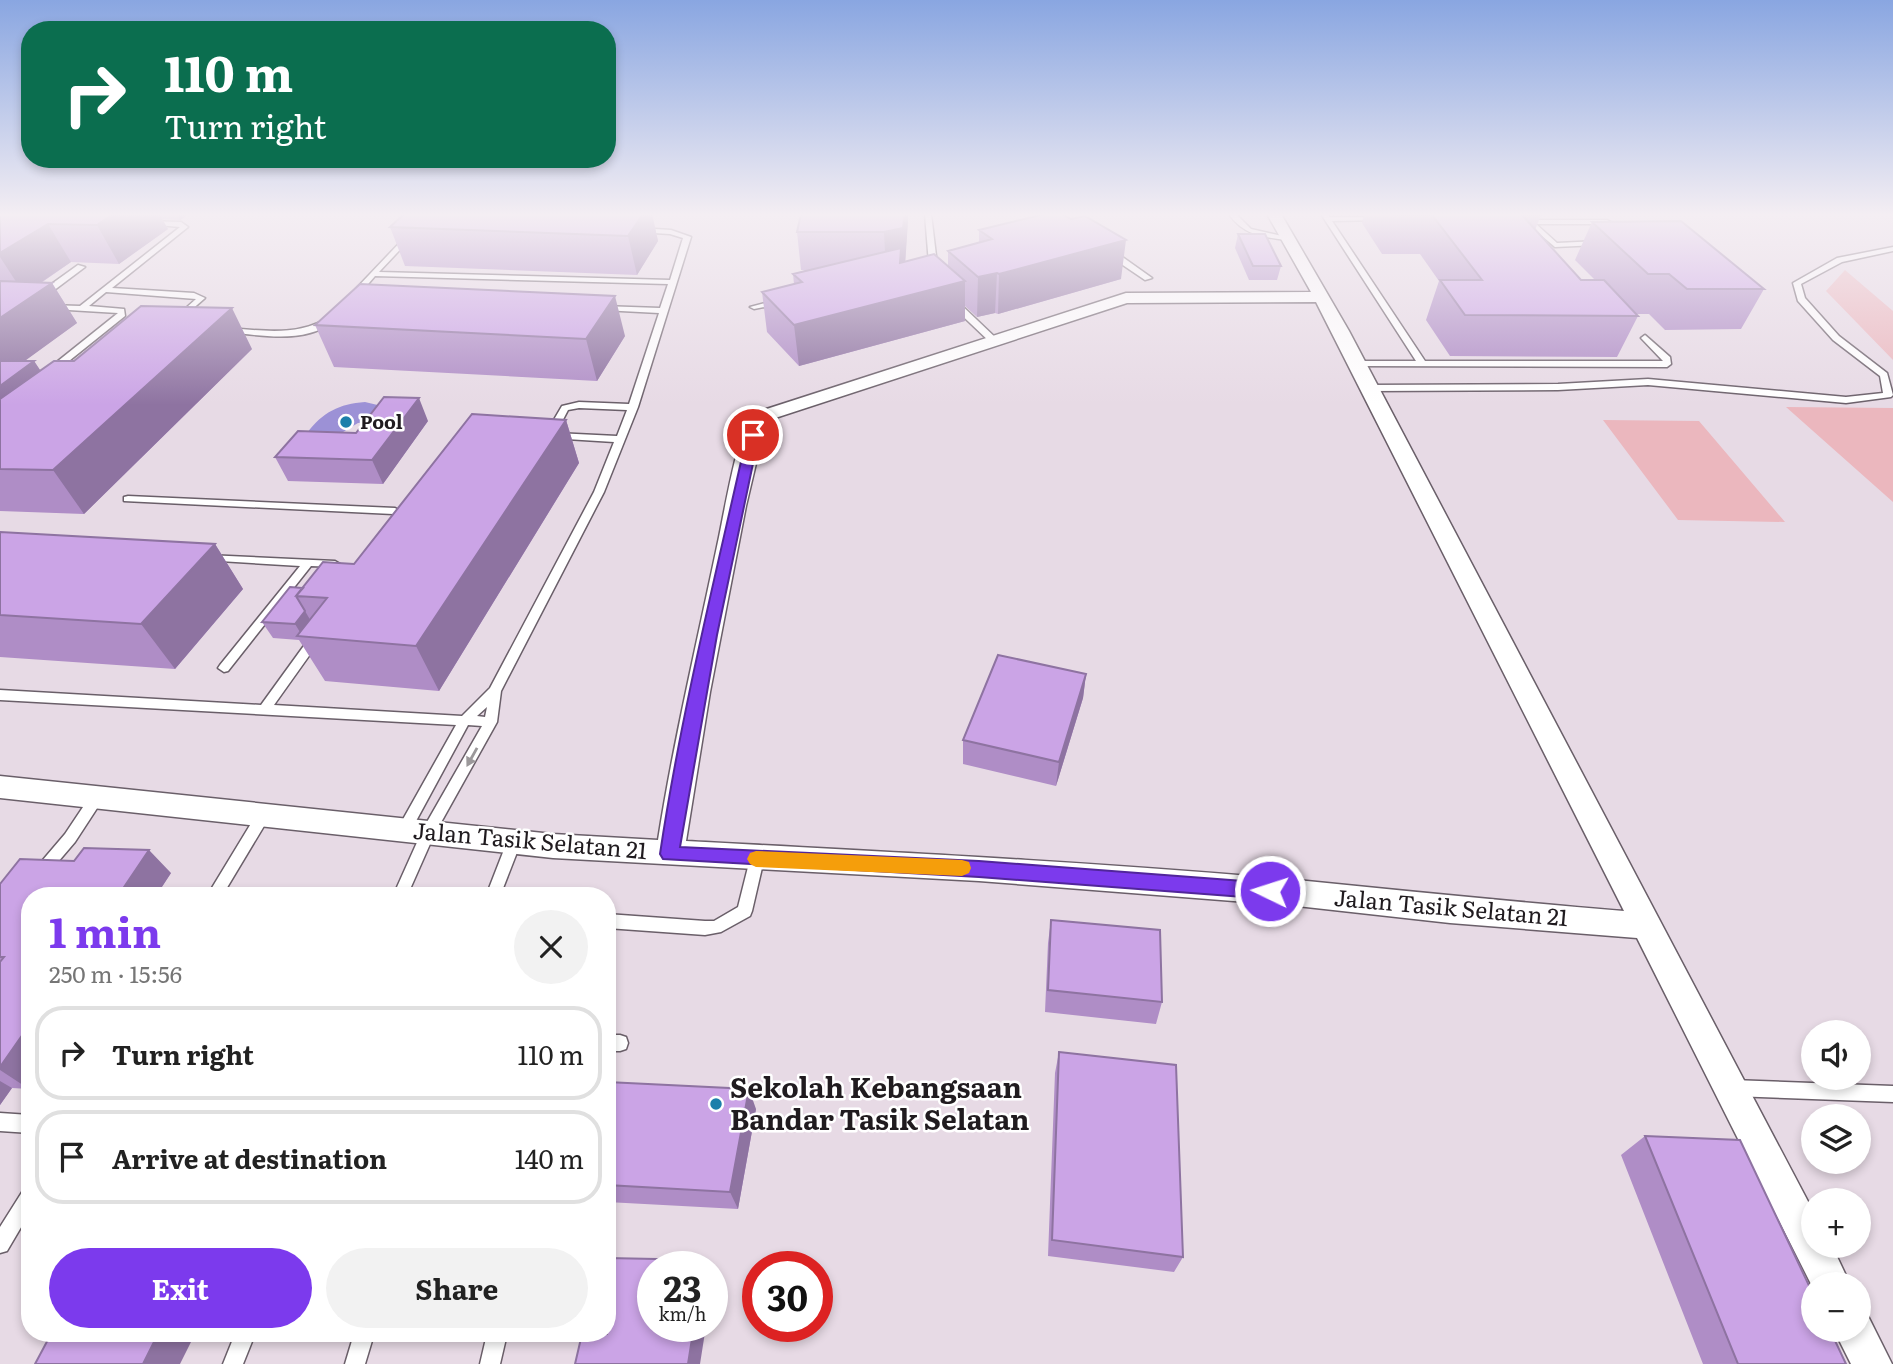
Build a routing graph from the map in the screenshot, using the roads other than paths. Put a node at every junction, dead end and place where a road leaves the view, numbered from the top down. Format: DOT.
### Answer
graph roads {
  1 [pos="68,278"];
  2 [pos="120,278"];
  3 [pos="370,278"];
  4 [pos="510,278"];
  5 [pos="675,278"];
  6 [pos="1310,278"];
  7 [pos="1366,278"];
  8 [pos="1807,278"];
  9 [pos="674,282"];
  10 [pos="105,290"];
  11 [pos="946,296"];
  12 [pos="1321,297"];
  13 [pos="351,298"];
  14 [pos="365,298"];
  15 [pos="781,301"];
  16 [pos="344,306"];
  17 [pos="754,307"];
  18 [pos="82,308"];
  19 [pos="595,308"];
  20 [pos="663,311"];
  21 [pos="336,314"];
  22 [pos="177,320"];
  23 [pos="218,330"];
  24 [pos="1645,338"];
  25 [pos="994,341"];
  26 [pos="1358,364"];
  27 [pos="1422,364"];
  28 [pos="41,379"];
  29 [pos="1370,388"];
  30 [pos="633,407"];
  31 [pos="621,439"];
  32 [pos="128,499"];
  33 [pos="395,529"];
  34 [pos="201,557"];
  35 [pos="308,563"];
  36 [pos="344,565"];
  37 [pos="320,632"];
  38 [pos="224,668"];
  39 [pos="495,691"];
  40 [pos="0,695"];
  41 [pos="264,710"];
  42 [pos="464,721"];
  43 [pos="491,722"];
  44 [pos="0,787"];
  45 [pos="98,796"];
  46 [pos="263,816"];
  47 [pos="416,832"];
  48 [pos="514,842"];
  49 [pos="670,854"];
  50 [pos="757,859"];
  51 [pos="28,887"];
  52 [pos="220,887"];
  53 [pos="402,887"];
  54 [pos="496,887"];
  55 [pos="616,922"];
  56 [pos="1647,926"];
  57 [pos="1732,1088"];
  58 [pos="1893,1094"];
  59 [pos="0,1122"];
  60 [pos="21,1123"];
  61 [pos="21,1210"];
  62 [pos="0,1244"];
  63 [pos="1825,1272"];
  64 [pos="241,1342"];
  65 [pos="362,1342"];
  66 [pos="496,1342"];
  67 [pos="1860,1342"];
  68 [pos="233,1364"];
  69 [pos="355,1364"];
  70 [pos="490,1364"];
  71 [pos="1872,1364"];
  1 -- 18 [label="lane"];
  2 -- 10 [label="lane"];
  3 -- 13 [label="lane"];
  4 -- 9 [label="lane"];
  5 -- 9 [label="lane"];
  6 -- 12 [label="street"];
  7 -- 27 [label="lane"];
  8 -- 29 [label="lane"];
  9 -- 20 [label="lane"];
  10 -- 18 [label="lane"];
  10 -- 22 [label="lane"];
  11 -- 25 [label="lane"];
  12 -- 25 [label="street"];
  12 -- 26 [label="street"];
  13 -- 14 [label="lane"];
  13 -- 16 [label="lane"];
  15 -- 17 [label="lane"];
  18 -- 28 [label="lane"];
  19 -- 20 [label="lane"];
  20 -- 30 [label="lane"];
  21 -- 23 [label="lane"];
  24 -- 27 [label="lane"];
  25 -- 49 [label="street"];
  26 -- 27 [label="lane"];
  26 -- 29 [label="street"];
  29 -- 56 [label="street"];
  30 -- 31 [label="lane"];
  30 -- 31 [label="lane"];
  31 -- 39 [label="lane"];
  32 -- 33 [label="lane"];
  34 -- 35 [label="lane"];
  35 -- 36 [label="lane"];
  35 -- 38 [label="lane"];
  37 -- 41 [label="lane"];
  39 -- 42 [label="lane"];
  39 -- 43 [label="lane"];
  40 -- 41 [label="lane"];
  41 -- 42 [label="lane"];
  42 -- 43 [label="lane"];
  42 -- 47 [label="lane"];
  43 -- 47 [label="lane, one-way"];
  44 -- 45 [label="street, Jalan Tasik Selatan 21"];
  45 -- 46 [label="street, Jalan Tasik Selatan 21"];
  45 -- 51 [label="lane"];
  46 -- 47 [label="street, Jalan Tasik Selatan 21"];
  46 -- 52 [label="lane"];
  47 -- 48 [label="street, Jalan Tasik Selatan 21"];
  47 -- 53 [label="lane"];
  48 -- 49 [label="street, Jalan Tasik Selatan 21"];
  48 -- 54 [label="lane"];
  49 -- 50 [label="street, Jalan Tasik Selatan 21"];
  50 -- 55 [label="lane"];
  50 -- 56 [label="street, Jalan Tasik Selatan 21"];
  56 -- 57 [label="street"];
  57 -- 58 [label="lane"];
  57 -- 63 [label="street"];
  59 -- 60 [label="lane"];
  61 -- 62 [label="lane"];
  64 -- 68 [label="lane"];
  65 -- 69 [label="lane"];
  66 -- 70 [label="lane"];
  67 -- 71 [label="street"];
}
